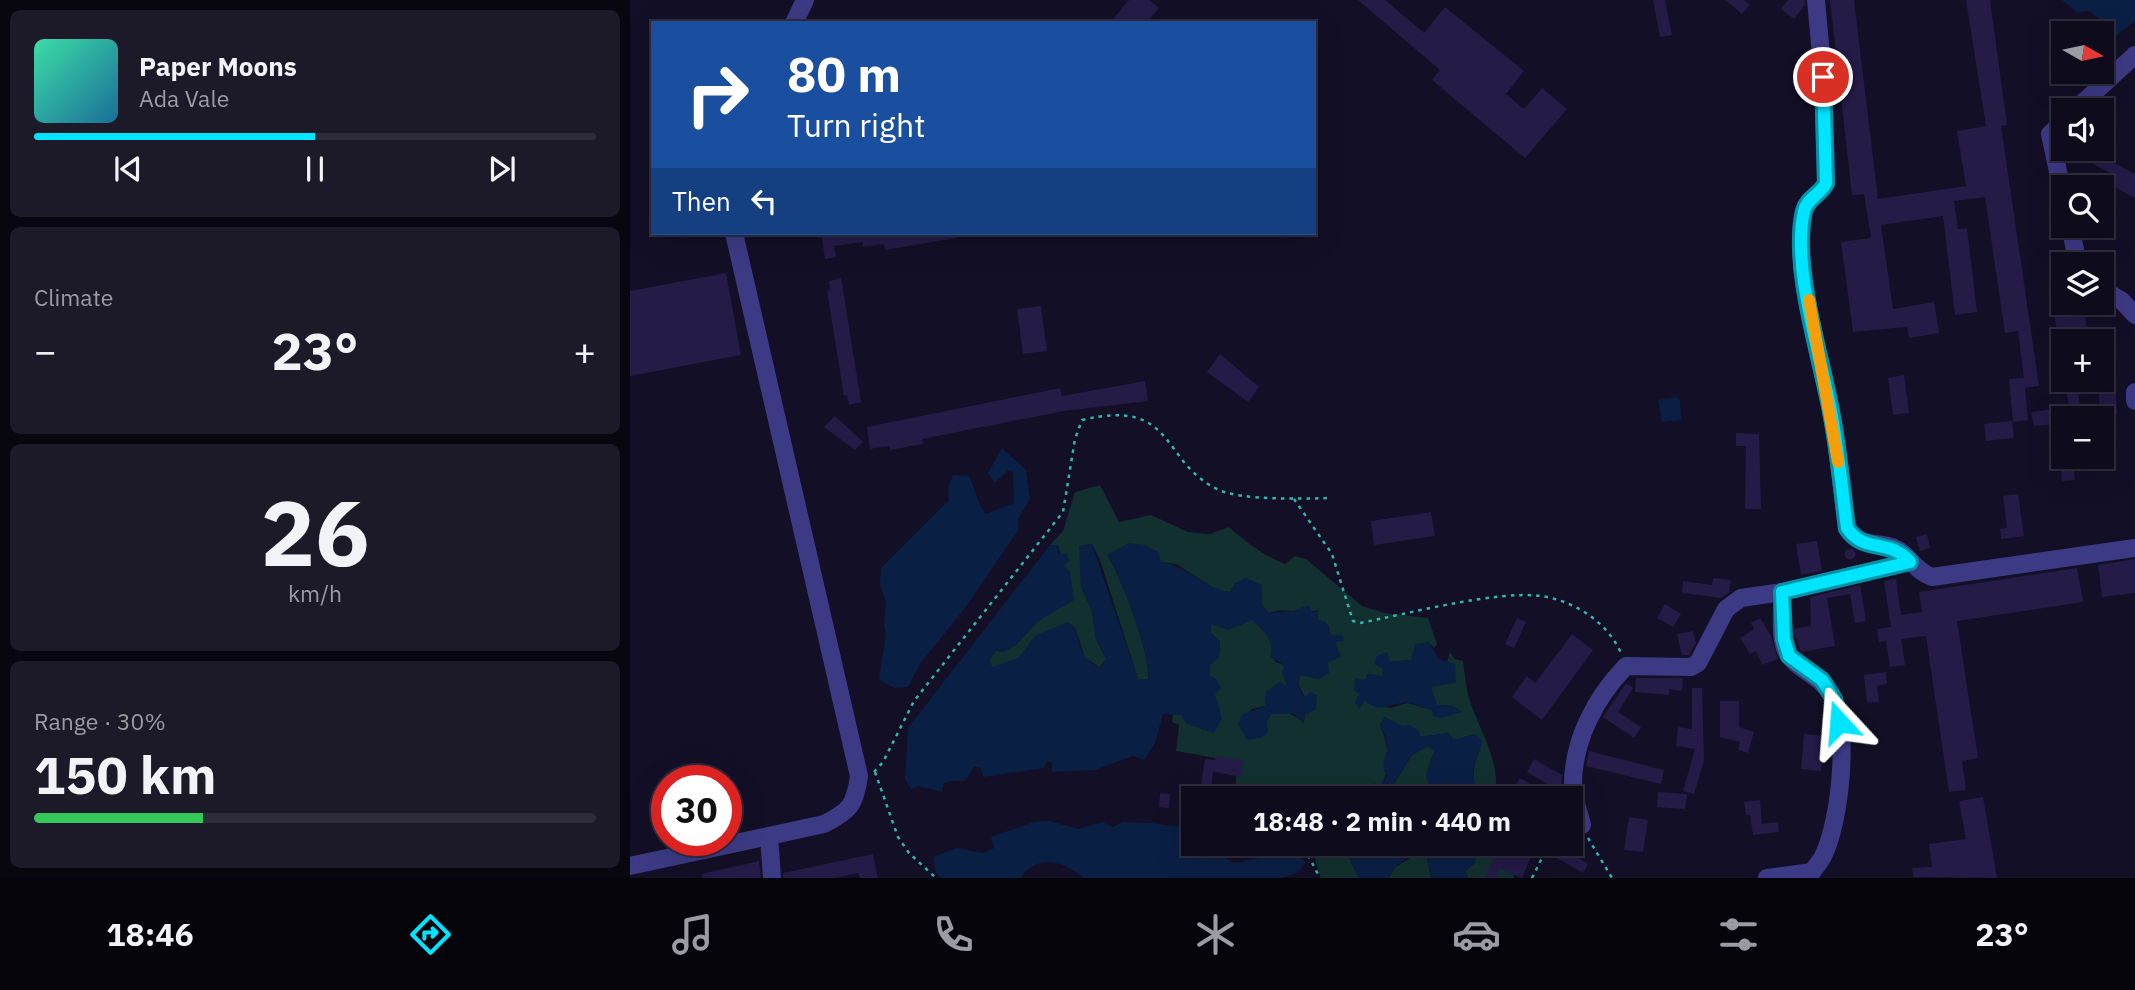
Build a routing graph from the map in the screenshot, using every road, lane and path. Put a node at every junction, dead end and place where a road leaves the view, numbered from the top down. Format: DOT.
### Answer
graph roads {
  1 [pos="805,0"];
  2 [pos="1816,0"];
  3 [pos="795,21"];
  4 [pos="2135,55"];
  5 [pos="2088,98"];
  6 [pos="734,235"];
  7 [pos="2114,296"];
  8 [pos="2135,315"];
  9 [pos="2135,392"];
  10 [pos="2135,401"];
  11 [pos="1327,498"];
  12 [pos="1294,499"];
  13 [pos="2135,548"];
  14 [pos="1910,562"];
  15 [pos="1782,592"];
  16 [pos="1626,666"];
  17 [pos="867,774"];
  18 [pos="1573,786"];
  19 [pos="1583,827"];
  20 [pos="769,836"];
  21 [pos="1309,856"];
  22 [pos="1543,856"];
  23 [pos="630,866"];
  24 [pos="772,878"];
  25 [pos="936,878"];
  26 [pos="1320,878"];
  27 [pos="1532,878"];
  28 [pos="1612,878"];
  29 [pos="1768,878"];
  1 -- 3 [label="street"];
  2 -- 14 [label="street"];
  4 -- 5 [label="street"];
  6 -- 17 [label="street"];
  7 -- 8 [label="street"];
  9 -- 10 [label="street"];
  11 -- 12 [label="path"];
  12 -- 16 [label="path"];
  12 -- 17 [label="path"];
  13 -- 14 [label="street"];
  14 -- 15 [label="street"];
  15 -- 16 [label="street"];
  15 -- 29 [label="street"];
  16 -- 18 [label="street"];
  17 -- 20 [label="street"];
  17 -- 25 [label="path"];
  19 -- 28 [label="path"];
  20 -- 23 [label="street"];
  20 -- 24 [label="street"];
  21 -- 26 [label="path"];
  22 -- 27 [label="path"];
}
